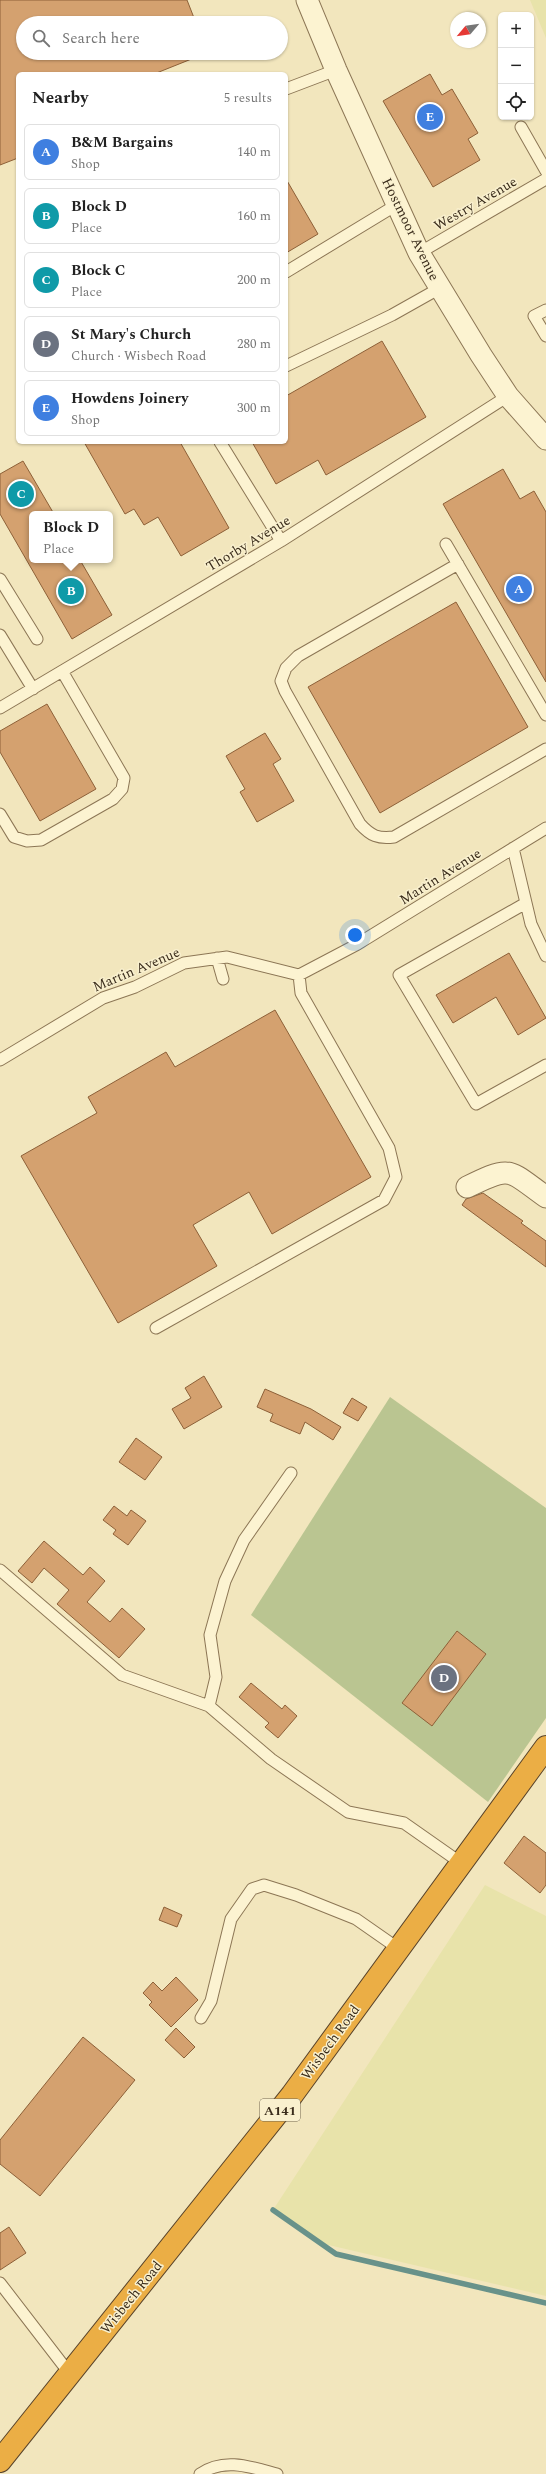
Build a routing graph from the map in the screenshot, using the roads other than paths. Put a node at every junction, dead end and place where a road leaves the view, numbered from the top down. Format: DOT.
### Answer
graph roads {
  1 [pos="307,0"];
  2 [pos="336,70"];
  3 [pos="288,88"];
  4 [pos="521,127"];
  5 [pos="546,172"];
  6 [pos="546,179"];
  7 [pos="398,204"];
  8 [pos="420,253"];
  9 [pos="288,271"];
  10 [pos="440,288"];
  11 [pos="546,310"];
  12 [pos="546,336"];
  13 [pos="288,365"];
  14 [pos="508,396"];
  15 [pos="546,439"];
  16 [pos="221,444"];
  17 [pos="282,541"];
  18 [pos="446,544"];
  19 [pos="458,564"];
  20 [pos="0,579"];
  21 [pos="0,636"];
  22 [pos="37,639"];
  23 [pos="62,671"];
  24 [pos="33,689"];
  25 [pos="0,708"];
  26 [pos="546,715"];
  27 [pos="546,749"];
  28 [pos="0,814"];
  29 [pos="546,828"];
  30 [pos="513,848"];
  31 [pos="526,903"];
  32 [pos="546,956"];
  33 [pos="217,958"];
  34 [pos="299,974"];
  35 [pos="223,979"];
  36 [pos="0,1060"];
  37 [pos="546,1065"];
  38 [pos="467,1187"];
  39 [pos="546,1197"];
  40 [pos="156,1328"];
  41 [pos="291,1473"];
  42 [pos="0,1570"];
  43 [pos="209,1706"];
  44 [pos="546,1747"];
  45 [pos="461,1863"];
  46 [pos="399,1948"];
  47 [pos="201,2018"];
  48 [pos="0,2283"];
  49 [pos="70,2374"];
  50 [pos="0,2461"];
  51 [pos="200,2474"];
  52 [pos="277,2474"];
  1 -- 2 [label="street, Hostmoor Avenue"];
  2 -- 3 [label="lane"];
  2 -- 7 [label="street, Hostmoor Avenue"];
  4 -- 5 [label="lane"];
  6 -- 8 [label="lane, Westry Avenue"];
  7 -- 8 [label="street, Hostmoor Avenue"];
  7 -- 9 [label="lane"];
  8 -- 10 [label="street, Hostmoor Avenue"];
  10 -- 13 [label="lane"];
  10 -- 14 [label="street, Hostmoor Avenue"];
  11 -- 12 [label="lane"];
  14 -- 15 [label="street, Hostmoor Avenue"];
  14 -- 17 [label="lane, Thorby Avenue"];
  16 -- 17 [label="lane"];
  17 -- 23 [label="lane, Thorby Avenue"];
  18 -- 19 [label="lane"];
  19 -- 26 [label="lane"];
  19 -- 27 [label="lane"];
  20 -- 22 [label="lane"];
  21 -- 24 [label="lane"];
  23 -- 24 [label="lane, Thorby Avenue"];
  23 -- 28 [label="lane"];
  24 -- 25 [label="lane, Thorby Avenue"];
  29 -- 30 [label="lane, Martin Avenue"];
  30 -- 31 [label="lane"];
  30 -- 34 [label="lane, Martin Avenue"];
  31 -- 32 [label="lane"];
  31 -- 37 [label="lane"];
  33 -- 34 [label="lane, Martin Avenue"];
  33 -- 35 [label="lane"];
  33 -- 36 [label="lane, Martin Avenue"];
  34 -- 40 [label="lane"];
  38 -- 39 [label="street"];
  41 -- 43 [label="lane"];
  42 -- 43 [label="lane"];
  43 -- 45 [label="lane"];
  44 -- 45 [label="highway, Wisbech Road / A141"];
  45 -- 46 [label="highway, Wisbech Road / A141"];
  46 -- 47 [label="lane"];
  46 -- 49 [label="highway, Wisbech Road / A141"];
  48 -- 49 [label="lane"];
  49 -- 50 [label="highway, Wisbech Road / A141"];
  51 -- 52 [label="lane"];
}
